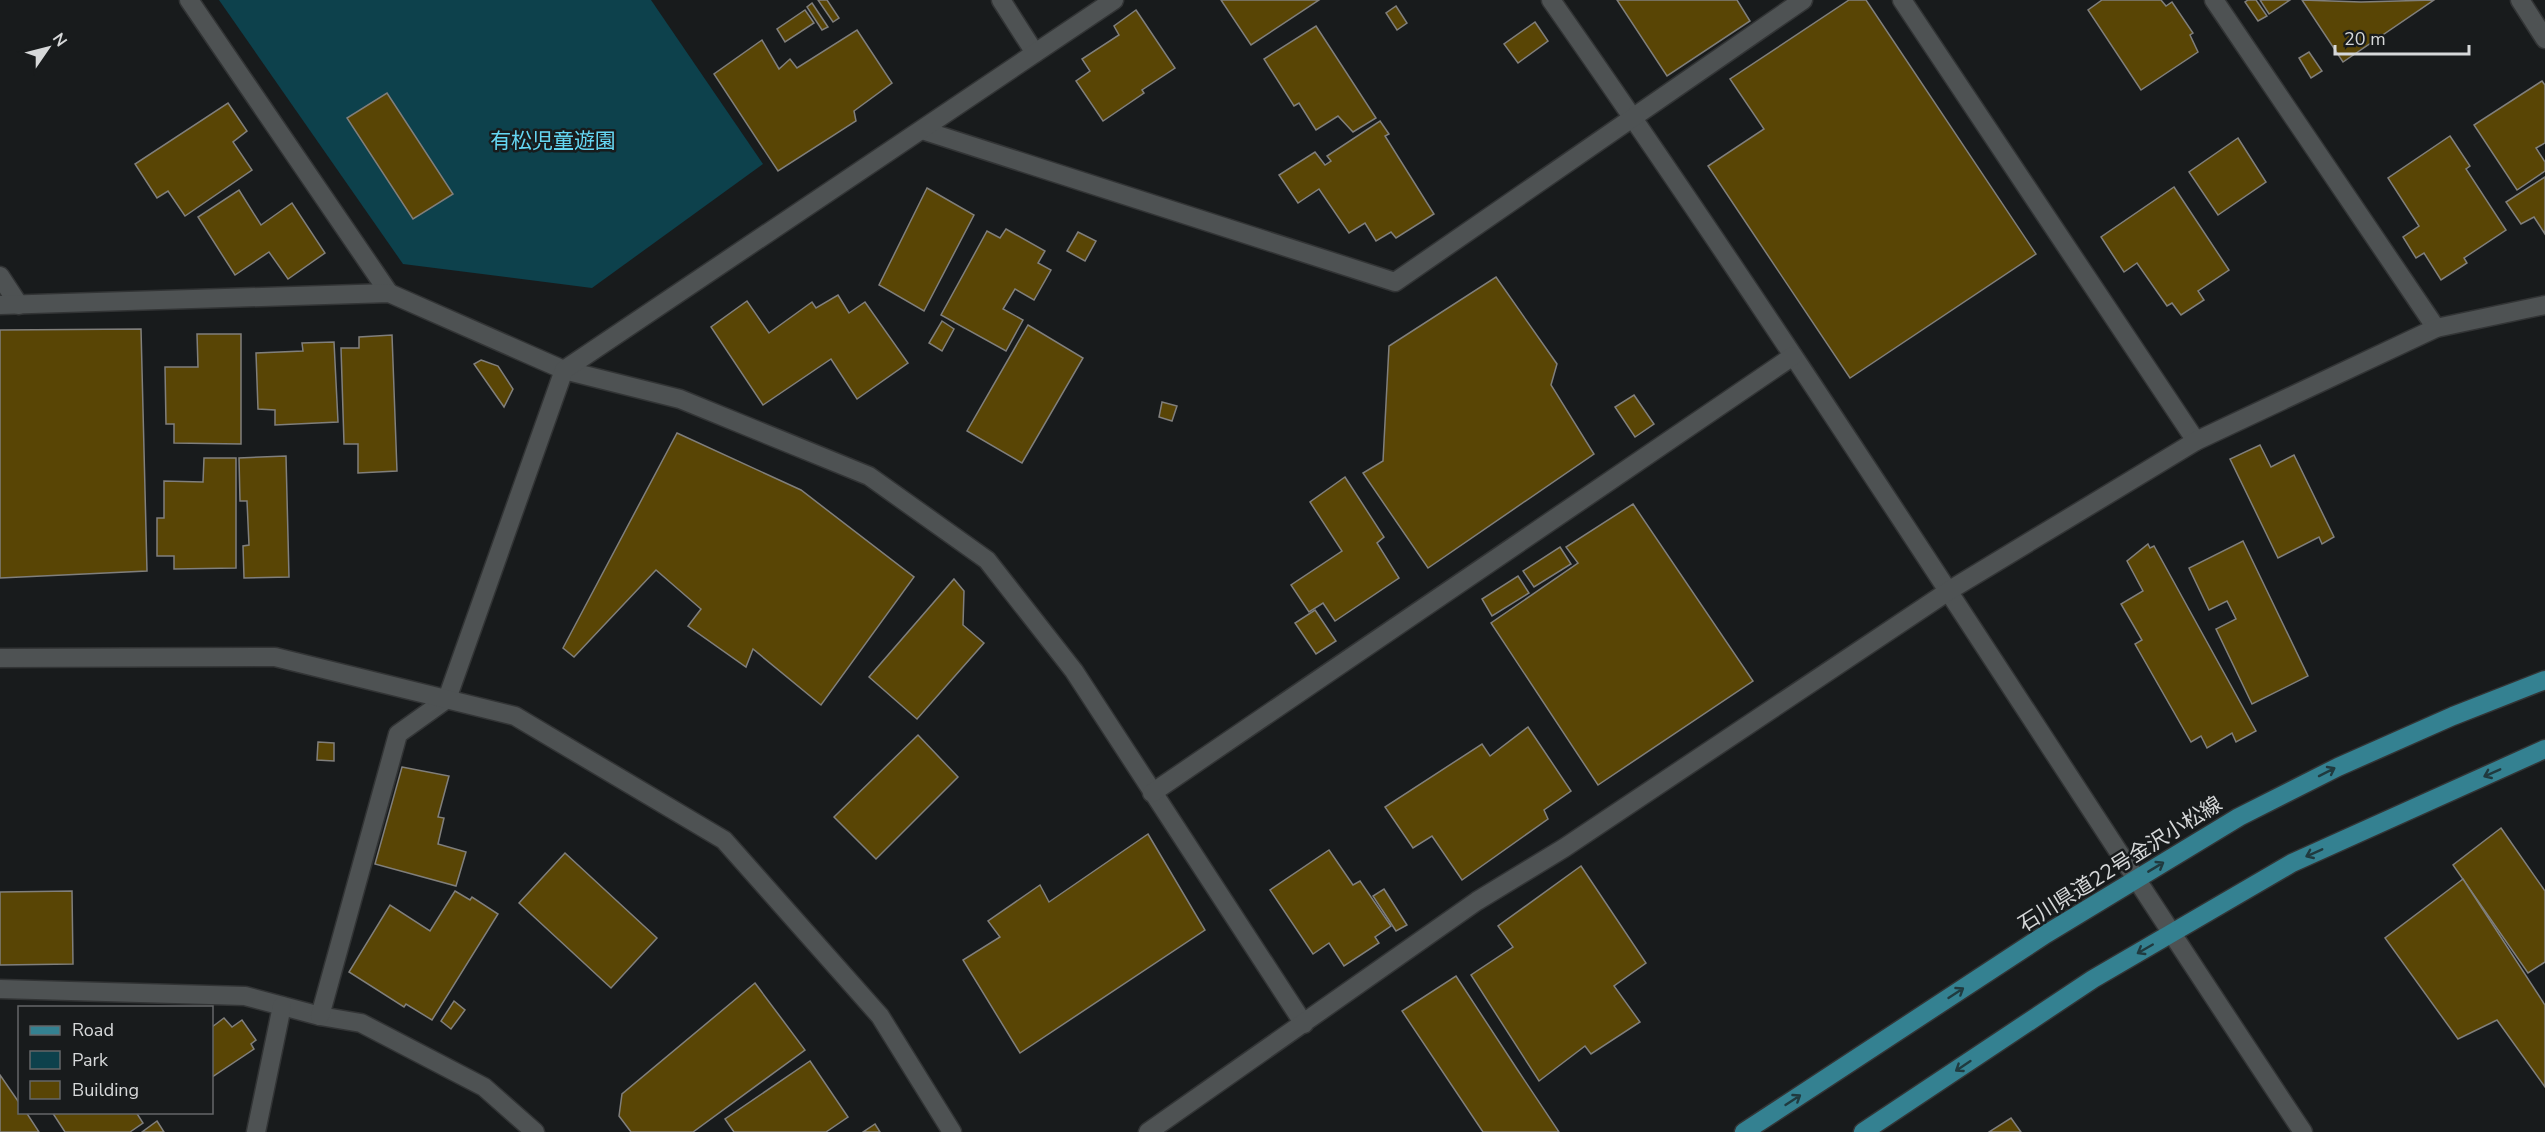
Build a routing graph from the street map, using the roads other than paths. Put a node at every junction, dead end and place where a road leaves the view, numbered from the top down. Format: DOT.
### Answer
graph roads {
  1 [pos="189,0"];
  2 [pos="1001,0"];
  3 [pos="1114,0"];
  4 [pos="1551,0"];
  5 [pos="1803,0"];
  6 [pos="1902,0"];
  7 [pos="2214,0"];
  8 [pos="2520,0"];
  9 [pos="2545,39"];
  10 [pos="1035,53"];
  11 [pos="1634,118"];
  12 [pos="921,130"];
  13 [pos="0,276"];
  14 [pos="389,293"];
  15 [pos="0,305"];
  16 [pos="19,305"];
  17 [pos="2545,305"];
  18 [pos="2436,328"];
  19 [pos="1793,356"];
  20 [pos="564,370"];
  21 [pos="2196,441"];
  22 [pos="1950,591"];
  23 [pos="0,658"];
  24 [pos="2545,680"];
  25 [pos="447,699"];
  26 [pos="2545,749"];
  27 [pos="1152,792"];
  28 [pos="2135,880"];
  29 [pos="2171,934"];
  30 [pos="0,989"];
  31 [pos="282,1006"];
  32 [pos="320,1016"];
  33 [pos="1304,1024"];
  34 [pos="256,1132"];
  35 [pos="535,1132"];
  36 [pos="952,1132"];
  37 [pos="1148,1132"];
  38 [pos="1744,1132"];
  39 [pos="1863,1132"];
  40 [pos="2303,1132"];
  1 -- 14 [label="street"];
  2 -- 10 [label="street"];
  3 -- 10 [label="street"];
  4 -- 11 [label="street"];
  5 -- 11 [label="street"];
  6 -- 21 [label="street"];
  7 -- 18 [label="street"];
  8 -- 9 [label="street"];
  10 -- 12 [label="street"];
  11 -- 12 [label="street"];
  11 -- 19 [label="street"];
  12 -- 20 [label="street"];
  13 -- 16 [label="street"];
  14 -- 16 [label="street"];
  14 -- 20 [label="street"];
  15 -- 16 [label="street"];
  17 -- 18 [label="street"];
  18 -- 21 [label="street"];
  19 -- 22 [label="street"];
  19 -- 27 [label="street"];
  20 -- 25 [label="street"];
  20 -- 27 [label="street"];
  21 -- 22 [label="street"];
  22 -- 28 [label="street"];
  22 -- 33 [label="street"];
  23 -- 25 [label="street"];
  28 -- 24 [label="main road, 石川県道22号金沢小松線, one-way"];
  25 -- 32 [label="street"];
  25 -- 36 [label="street"];
  26 -- 29 [label="main road, one-way"];
  27 -- 33 [label="street"];
  28 -- 29 [label="street"];
  38 -- 28 [label="main road, 石川県道22号金沢小松線, one-way"];
  29 -- 39 [label="main road, one-way"];
  29 -- 40 [label="street"];
  30 -- 31 [label="street"];
  31 -- 32 [label="street"];
  31 -- 34 [label="street"];
  32 -- 35 [label="street"];
  33 -- 37 [label="street"];
}
